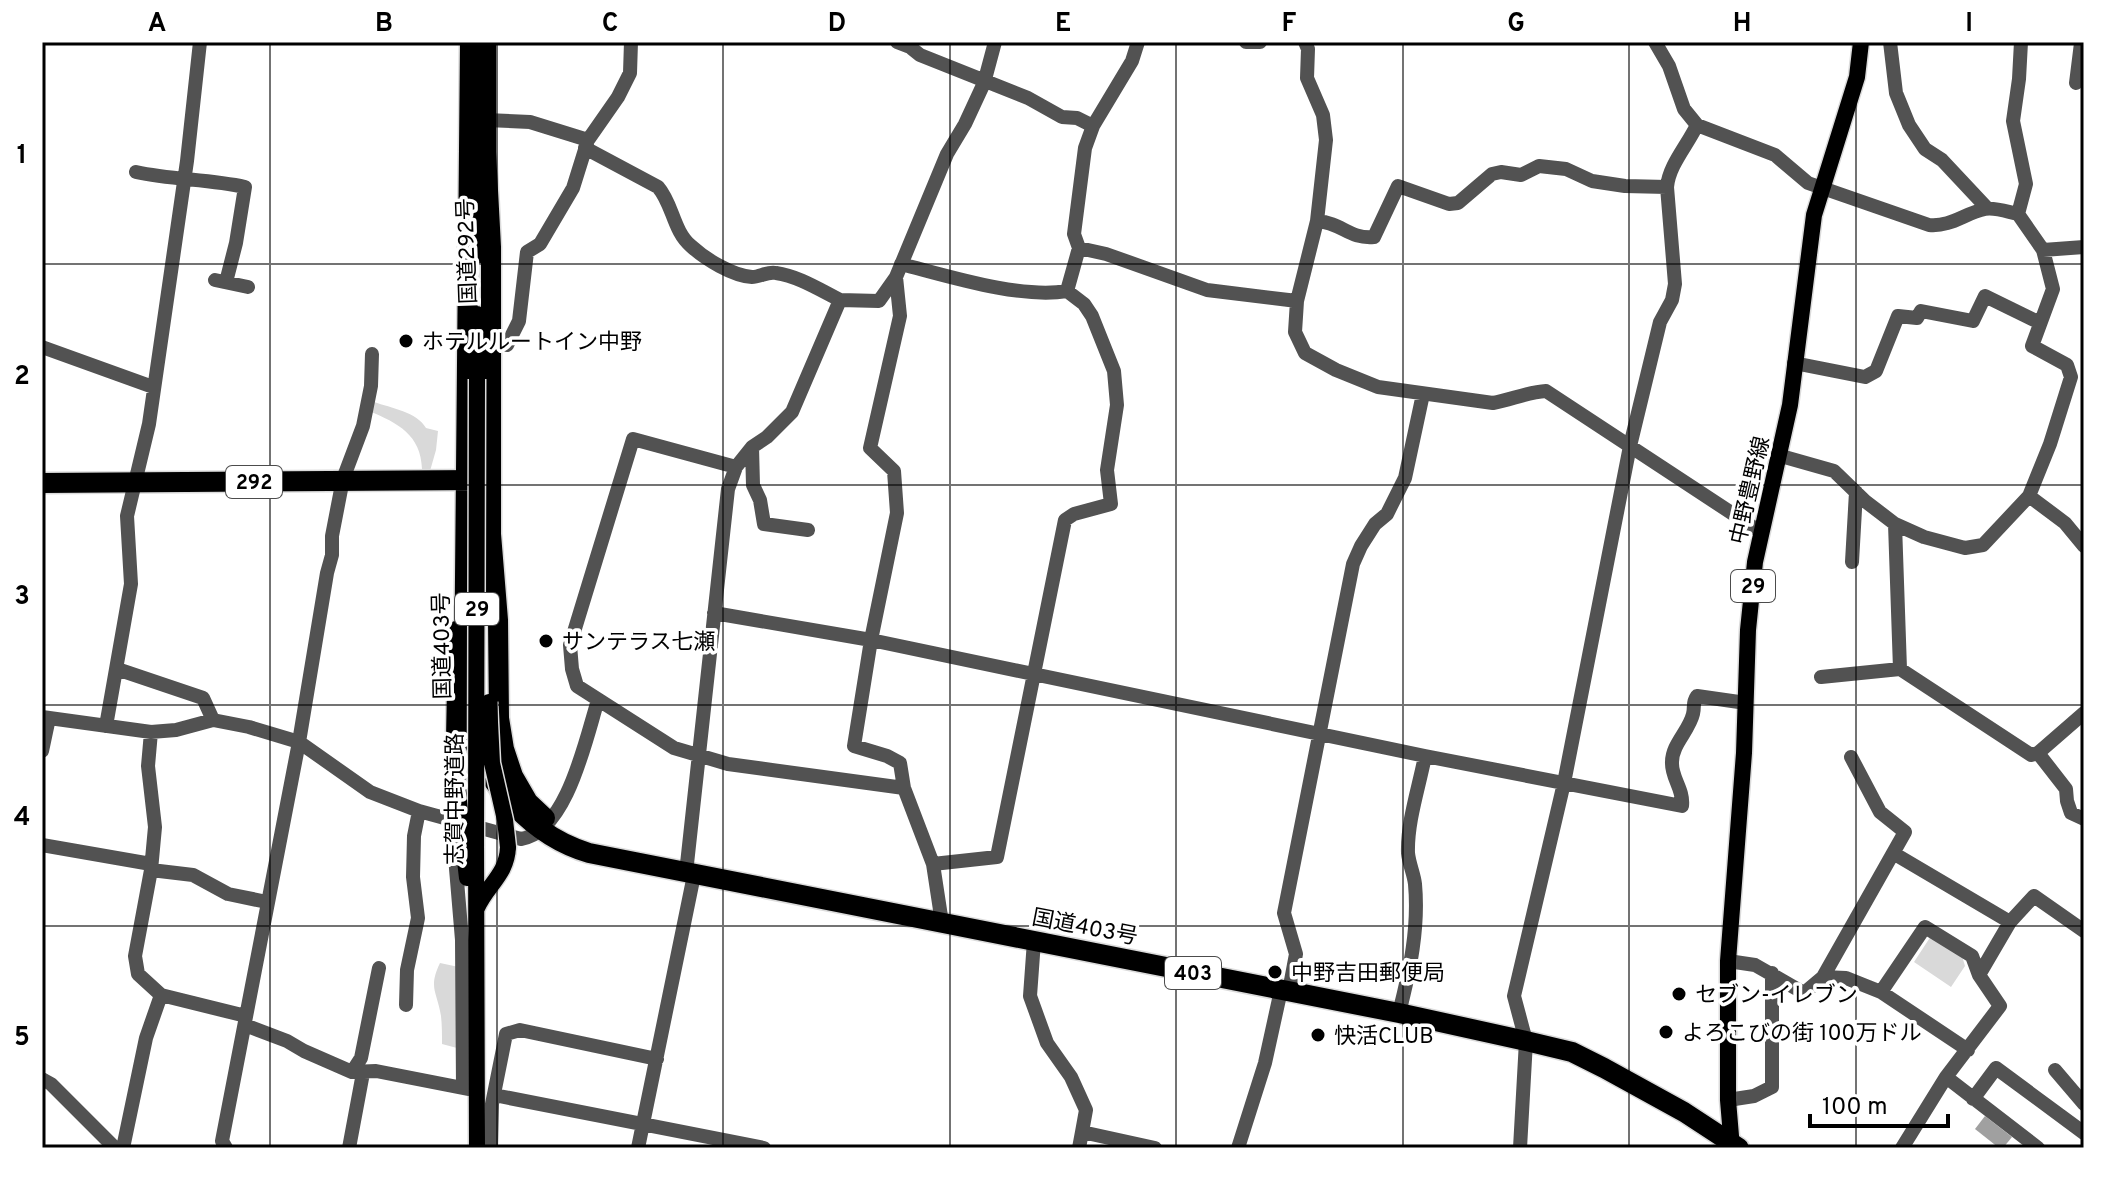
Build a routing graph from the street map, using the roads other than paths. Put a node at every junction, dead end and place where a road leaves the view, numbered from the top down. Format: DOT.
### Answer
graph roads {
  1 [pos="200,42"];
  2 [pos="470,42"];
  3 [pos="486,42"];
  4 [pos="631,42"];
  5 [pos="897,42"];
  6 [pos="995,42"];
  7 [pos="1138,42"];
  8 [pos="1246,42"];
  9 [pos="1260,42"];
  10 [pos="1305,42"];
  11 [pos="1655,42"];
  12 [pos="1861,42"];
  13 [pos="1890,42"];
  14 [pos="2021,42"];
  15 [pos="2084,43"];
  16 [pos="984,83"];
  17 [pos="2076,83"];
  18 [pos="479,120"];
  19 [pos="1697,125"];
  20 [pos="1093,126"];
  21 [pos="587,144"];
  22 [pos="136,172"];
  23 [pos="184,179"];
  24 [pos="1667,187"];
  25 [pos="1822,187"];
  26 [pos="1987,208"];
  27 [pos="2018,214"];
  28 [pos="1317,221"];
  29 [pos="2084,247"];
  30 [pos="1079,248"];
  31 [pos="2043,250"];
  32 [pos="898,271"];
  33 [pos="248,287"];
  34 [pos="1067,291"];
  35 [pos="840,300"];
  36 [pos="1297,301"];
  37 [pos="2040,323"];
  38 [pos="507,345"];
  39 [pos="42,347"];
  40 [pos="372,354"];
  41 [pos="1794,363"];
  42 [pos="153,387"];
  43 [pos="1423,394"];
  44 [pos="1630,446"];
  45 [pos="752,447"];
  46 [pos="1781,456"];
  47 [pos="736,467"];
  48 [pos="465,480"];
  49 [pos="491,480"];
  50 [pos="133,482"];
  51 [pos="342,482"];
  52 [pos="42,483"];
  53 [pos="1856,492"];
  54 [pos="2029,496"];
  55 [pos="1895,524"];
  56 [pos="808,530"];
  57 [pos="1762,533"];
  58 [pos="491,534"];
  59 [pos="2084,546"];
  60 [pos="1852,562"];
  61 [pos="464,597"];
  62 [pos="714,613"];
  63 [pos="871,640"];
  64 [pos="117,669"];
  65 [pos="1900,669"];
  66 [pos="1033,675"];
  67 [pos="1821,677"];
  68 [pos="598,700"];
  69 [pos="1746,703"];
  70 [pos="2084,713"];
  71 [pos="45,717"];
  72 [pos="213,720"];
  73 [pos="106,726"];
  74 [pos="151,732"];
  75 [pos="1320,732"];
  76 [pos="299,742"];
  77 [pos="42,751"];
  78 [pos="505,752"];
  79 [pos="2038,753"];
  80 [pos="699,755"];
  81 [pos="1425,756"];
  82 [pos="1851,757"];
  83 [pos="484,766"];
  84 [pos="1564,783"];
  85 [pos="904,788"];
  86 [pos="419,811"];
  87 [pos="2084,819"];
  88 [pos="544,825"];
  89 [pos="463,832"];
  90 [pos="42,845"];
  91 [pos="1893,853"];
  92 [pos="933,864"];
  93 [pos="151,867"];
  94 [pos="690,874"];
  95 [pos="267,902"];
  96 [pos="476,910"];
  97 [pos="2010,922"];
  98 [pos="942,923"];
  99 [pos="2084,931"];
  100 [pos="1034,941"];
  101 [pos="476,943"];
  102 [pos="1728,961"];
  103 [pos="379,968"];
  104 [pos="1772,973"];
  105 [pos="1979,975"];
  106 [pos="1823,977"];
  107 [pos="1285,991"];
  108 [pos="1881,992"];
  109 [pos="161,995"];
  110 [pos="406,1005"];
  111 [pos="1399,1013"];
  112 [pos="245,1020"];
  113 [pos="1526,1041"];
  114 [pos="1968,1050"];
  115 [pos="657,1059"];
  116 [pos="2055,1070"];
  117 [pos="357,1073"];
  118 [pos="1946,1077"];
  119 [pos="42,1079"];
  120 [pos="494,1095"];
  121 [pos="1973,1099"];
  122 [pos="1728,1100"];
  123 [pos="2084,1104"];
  124 [pos="642,1125"];
  125 [pos="1082,1132"];
  126 [pos="2084,1133"];
  127 [pos="1734,1146"];
  128 [pos="115,1148"];
  129 [pos="123,1148"];
  130 [pos="226,1148"];
  131 [pos="349,1148"];
  132 [pos="477,1148"];
  133 [pos="491,1148"];
  134 [pos="638,1148"];
  135 [pos="764,1148"];
  136 [pos="1079,1148"];
  137 [pos="1155,1148"];
  138 [pos="1238,1148"];
  139 [pos="1520,1148"];
  140 [pos="1902,1148"];
  141 [pos="2038,1148"];
  1 -- 23 [label="street"];
  2 -- 18 [label="highway, 国道292号"];
  3 -- 18 [label="highway, 国道292号"];
  4 -- 21 [label="street"];
  5 -- 16 [label="street"];
  6 -- 16 [label="street"];
  7 -- 20 [label="street"];
  8 -- 9 [label="street"];
  10 -- 28 [label="street"];
  11 -- 19 [label="street"];
  12 -- 25 [label="main road, 中野豊野線 / 29"];
  13 -- 26 [label="street"];
  14 -- 27 [label="street"];
  15 -- 17 [label="street"];
  16 -- 20 [label="street"];
  16 -- 32 [label="street"];
  18 -- 21 [label="street"];
  18 -- 48 [label="highway, 国道292号"];
  18 -- 49 [label="highway, 国道292号"];
  18 -- 89 [label="main road, 志賀中野道路 / 29, bridge"];
  19 -- 24 [label="street"];
  19 -- 25 [label="street"];
  20 -- 30 [label="street"];
  21 -- 35 [label="street"];
  21 -- 38 [label="street"];
  22 -- 23 [label="street"];
  23 -- 33 [label="street"];
  23 -- 42 [label="street"];
  24 -- 28 [label="street"];
  24 -- 44 [label="street"];
  25 -- 26 [label="street"];
  25 -- 41 [label="main road, 中野豊野線 / 29"];
  26 -- 27 [label="street"];
  27 -- 31 [label="street"];
  28 -- 36 [label="street"];
  29 -- 31 [label="street"];
  30 -- 34 [label="street"];
  30 -- 36 [label="street"];
  31 -- 37 [label="street"];
  32 -- 34 [label="street"];
  32 -- 35 [label="street"];
  32 -- 63 [label="street"];
  34 -- 66 [label="street"];
  35 -- 45 [label="street"];
  36 -- 43 [label="street"];
  37 -- 41 [label="street"];
  37 -- 54 [label="street"];
  39 -- 42 [label="street"];
  40 -- 51 [label="street"];
  41 -- 46 [label="main road, 中野豊野線 / 29"];
  42 -- 50 [label="street"];
  43 -- 44 [label="street"];
  43 -- 75 [label="street"];
  44 -- 57 [label="street"];
  44 -- 84 [label="street"];
  45 -- 47 [label="street"];
  45 -- 56 [label="street"];
  46 -- 53 [label="street"];
  46 -- 57 [label="main road, 中野豊野線 / 29"];
  47 -- 62 [label="street"];
  47 -- 68 [label="street"];
  48 -- 49 [label="highway, 292"];
  48 -- 51 [label="highway, 292"];
  48 -- 61 [label="highway, 国道403号 / 403"];
  49 -- 58 [label="highway, 国道403号 / 403"];
  50 -- 51 [label="highway, 292"];
  50 -- 52 [label="highway, 292"];
  50 -- 64 [label="street"];
  51 -- 76 [label="street"];
  53 -- 55 [label="street"];
  53 -- 60 [label="street"];
  54 -- 55 [label="street"];
  54 -- 59 [label="street"];
  55 -- 65 [label="street"];
  57 -- 69 [label="main road, 中野豊野線 / 29"];
  58 -- 78 [label="highway, 国道403号 / 403"];
  58 -- 96 [label="main road, 29, bridge"];
  61 -- 83 [label="highway, 国道403号 / 403"];
  61 -- 89 [label="main road, 29, bridge"];
  62 -- 63 [label="street"];
  62 -- 80 [label="street"];
  63 -- 66 [label="street"];
  63 -- 85 [label="street"];
  64 -- 72 [label="street"];
  64 -- 73 [label="street"];
  65 -- 67 [label="street"];
  65 -- 79 [label="street"];
  66 -- 75 [label="street"];
  66 -- 92 [label="street"];
  68 -- 80 [label="street"];
  68 -- 88 [label="street"];
  69 -- 84 [label="street"];
  69 -- 102 [label="main road, 中野豊野線 / 29"];
  70 -- 79 [label="street"];
  71 -- 73 [label="street"];
  71 -- 77 [label="street"];
  72 -- 74 [label="street"];
  72 -- 76 [label="street"];
  73 -- 74 [label="street"];
  74 -- 93 [label="street"];
  75 -- 81 [label="street"];
  75 -- 107 [label="street"];
  76 -- 86 [label="street"];
  76 -- 95 [label="street"];
  78 -- 83 [label="highway"];
  78 -- 88 [label="highway, 国道403号 / 403"];
  79 -- 87 [label="street"];
  80 -- 85 [label="street"];
  80 -- 94 [label="street"];
  81 -- 84 [label="street"];
  81 -- 111 [label="street"];
  82 -- 91 [label="street"];
  83 -- 88 [label="highway, 国道403号 / 403"];
  84 -- 113 [label="street"];
  85 -- 92 [label="street"];
  86 -- 89 [label="street"];
  86 -- 110 [label="street"];
  88 -- 89 [label="street"];
  88 -- 94 [label="highway, 国道403号 / 403"];
  89 -- 96 [label="main road, 志賀中野道路 / 29"];
  89 -- 101 [label="main road, 29"];
  89 -- 117 [label="street"];
  90 -- 93 [label="street"];
  91 -- 97 [label="street"];
  91 -- 106 [label="street"];
  92 -- 98 [label="street"];
  93 -- 95 [label="street"];
  93 -- 109 [label="street"];
  94 -- 98 [label="highway, 国道403号 / 403"];
  94 -- 115 [label="street"];
  95 -- 112 [label="street"];
  96 -- 101 [label="main road, 志賀中野道路 / 29"];
  97 -- 99 [label="street"];
  97 -- 105 [label="street"];
  98 -- 100 [label="highway, 国道403号 / 403"];
  100 -- 107 [label="highway, 国道403号 / 403"];
  100 -- 125 [label="street"];
  101 -- 132 [label="main road, 志賀中野道路 / 29"];
  102 -- 104 [label="street"];
  102 -- 122 [label="main road, 中野豊野線 / 29"];
  103 -- 117 [label="street"];
  104 -- 106 [label="street"];
  104 -- 122 [label="street"];
  105 -- 108 [label="street"];
  105 -- 114 [label="street"];
  106 -- 108 [label="street"];
  107 -- 111 [label="highway, 国道403号 / 403"];
  107 -- 138 [label="street"];
  108 -- 114 [label="street"];
  109 -- 112 [label="street"];
  109 -- 129 [label="street"];
  111 -- 113 [label="highway, 国道403号 / 403"];
  112 -- 117 [label="street"];
  112 -- 130 [label="street"];
  113 -- 127 [label="highway, 国道403号 / 403"];
  113 -- 139 [label="street"];
  114 -- 118 [label="street"];
  115 -- 120 [label="street"];
  115 -- 124 [label="street"];
  116 -- 123 [label="street"];
  117 -- 131 [label="street"];
  118 -- 121 [label="street"];
  118 -- 140 [label="street"];
  119 -- 128 [label="street"];
  120 -- 124 [label="street"];
  120 -- 133 [label="street"];
  121 -- 126 [label="street"];
  121 -- 141 [label="street"];
  122 -- 127 [label="main road, 中野豊野線 / 29"];
  124 -- 134 [label="street"];
  124 -- 135 [label="street"];
  125 -- 136 [label="street"];
  125 -- 137 [label="street"];
}
